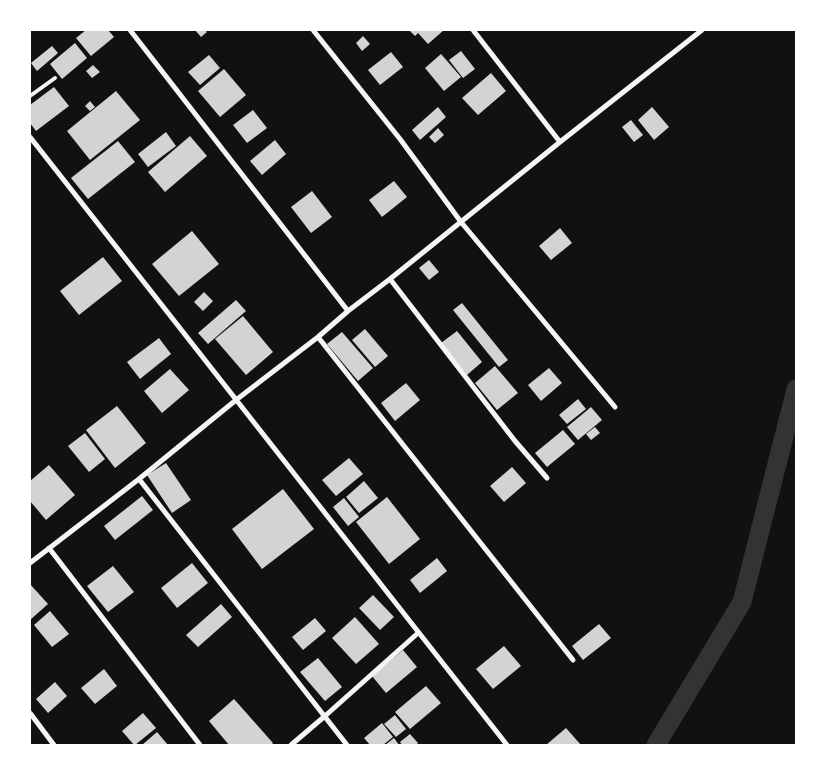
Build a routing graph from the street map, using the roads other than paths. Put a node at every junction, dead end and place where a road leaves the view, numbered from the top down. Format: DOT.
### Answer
graph roads {
  1 [pos="130,30"];
  2 [pos="313,30"];
  3 [pos="473,30"];
  4 [pos="702,30"];
  5 [pos="55,78"];
  6 [pos="30,96"];
  7 [pos="30,137"];
  8 [pos="560,142"];
  9 [pos="462,222"];
  10 [pos="390,279"];
  11 [pos="348,311"];
  12 [pos="318,337"];
  13 [pos="236,400"];
  14 [pos="615,408"];
  15 [pos="547,478"];
  16 [pos="139,479"];
  17 [pos="49,548"];
  18 [pos="30,563"];
  19 [pos="418,633"];
  20 [pos="573,660"];
  21 [pos="30,713"];
  22 [pos="325,716"];
  23 [pos="54,745"];
  24 [pos="200,745"];
  25 [pos="291,745"];
  26 [pos="347,745"];
  27 [pos="506,745"];
  1 -- 11 [label="street"];
  2 -- 9 [label="street"];
  3 -- 8 [label="street"];
  4 -- 8 [label="street"];
  5 -- 6 [label="lane"];
  7 -- 13 [label="street"];
  8 -- 9 [label="street"];
  9 -- 10 [label="street"];
  9 -- 14 [label="street"];
  10 -- 11 [label="street"];
  10 -- 15 [label="street"];
  11 -- 12 [label="street"];
  12 -- 13 [label="street"];
  12 -- 20 [label="street"];
  13 -- 16 [label="street"];
  13 -- 19 [label="street"];
  16 -- 17 [label="street"];
  16 -- 22 [label="street"];
  17 -- 18 [label="street"];
  17 -- 24 [label="street"];
  19 -- 22 [label="street"];
  19 -- 27 [label="street"];
  21 -- 23 [label="street"];
  22 -- 25 [label="street"];
  22 -- 26 [label="street"];
}
